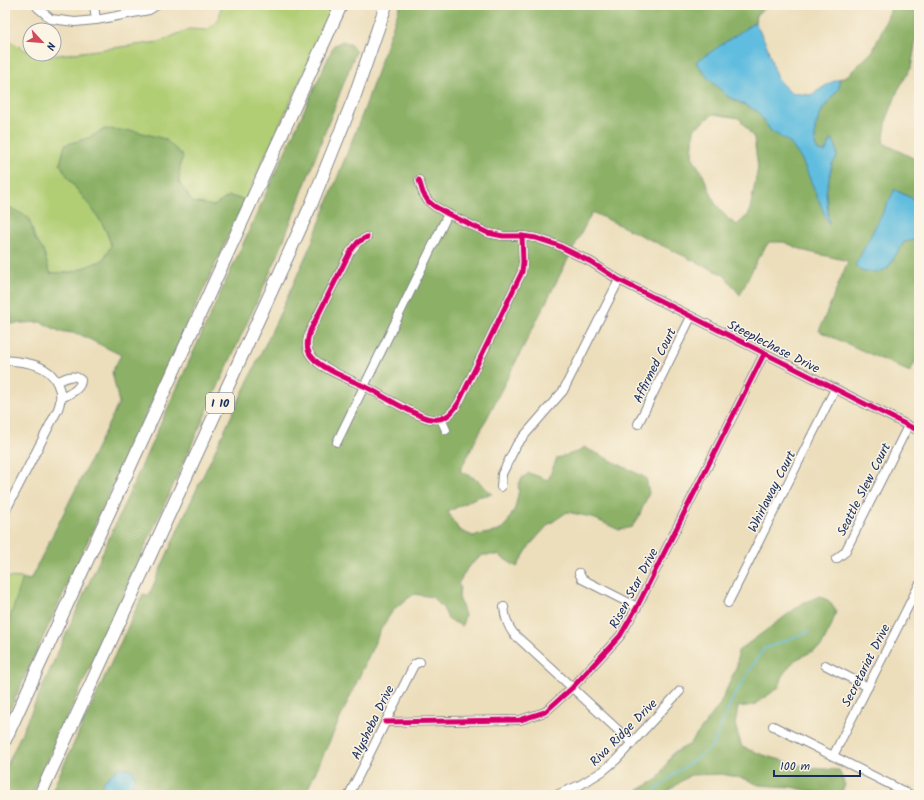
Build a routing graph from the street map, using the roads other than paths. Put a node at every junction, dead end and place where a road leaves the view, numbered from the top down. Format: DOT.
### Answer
graph roads {
  1 [pos="36,5"];
  2 [pos="94,5"];
  3 [pos="157,5"];
  4 [pos="341,5"];
  5 [pos="386,5"];
  6 [pos="96,20"];
  7 [pos="419,180"];
  8 [pos="448,214"];
  9 [pos="522,236"];
  10 [pos="367,237"];
  11 [pos="619,280"];
  12 [pos="691,317"];
  13 [pos="764,354"];
  14 [pos="5,360"];
  15 [pos="57,382"];
  16 [pos="364,386"];
  17 [pos="835,389"];
  18 [pos="60,399"];
  19 [pos="441,419"];
  20 [pos="638,424"];
  21 [pos="908,426"];
  22 [pos="446,430"];
  23 [pos="919,431"];
  24 [pos="337,442"];
  25 [pos="501,487"];
  26 [pos="5,512"];
  27 [pos="836,560"];
  28 [pos="579,573"];
  29 [pos="919,585"];
  30 [pos="728,603"];
  31 [pos="504,607"];
  32 [pos="637,607"];
  33 [pos="420,662"];
  34 [pos="825,664"];
  35 [pos="868,687"];
  36 [pos="572,688"];
  37 [pos="680,690"];
  38 [pos="385,722"];
  39 [pos="773,726"];
  40 [pos="5,740"];
  41 [pos="632,743"];
  42 [pos="833,756"];
  43 [pos="40,795"];
  44 [pos="349,795"];
  45 [pos="556,795"];
  46 [pos="912,795"];
  1 -- 6 [label="street"];
  2 -- 6 [label="street"];
  3 -- 6 [label="street"];
  4 -- 40 [label="highway"];
  5 -- 43 [label="highway, I 10"];
  7 -- 8 [label="street, Steeplechase Drive"];
  8 -- 9 [label="street, Steeplechase Drive"];
  8 -- 16 [label="street"];
  9 -- 11 [label="street, Steeplechase Drive"];
  9 -- 19 [label="street"];
  10 -- 16 [label="street"];
  11 -- 12 [label="street, Steeplechase Drive"];
  11 -- 25 [label="street"];
  12 -- 13 [label="street, Steeplechase Drive"];
  12 -- 20 [label="street, Affirmed Court"];
  13 -- 17 [label="street, Steeplechase Drive"];
  13 -- 32 [label="street, Risen Star Drive"];
  14 -- 15 [label="street"];
  15 -- 18 [label="street"];
  15 -- 18 [label="street"];
  16 -- 19 [label="street"];
  16 -- 24 [label="street"];
  17 -- 21 [label="street, Steeplechase Drive"];
  17 -- 30 [label="street, Whirlaway Court"];
  18 -- 26 [label="street"];
  19 -- 22 [label="street"];
  21 -- 23 [label="street, Steeplechase Drive"];
  21 -- 27 [label="street, Seattle Slew Court"];
  28 -- 32 [label="street"];
  29 -- 35 [label="street, Secretariat Drive"];
  31 -- 36 [label="street"];
  32 -- 36 [label="street, Risen Star Drive"];
  33 -- 38 [label="street, Alysheba Drive"];
  34 -- 35 [label="street"];
  35 -- 42 [label="street, Secretariat Drive"];
  36 -- 38 [label="street, Risen Star Drive"];
  36 -- 41 [label="street"];
  37 -- 41 [label="street, Riva Ridge Drive"];
  38 -- 44 [label="street, Alysheba Drive"];
  39 -- 42 [label="street"];
  41 -- 45 [label="street, Riva Ridge Drive"];
  42 -- 46 [label="street"];
}
